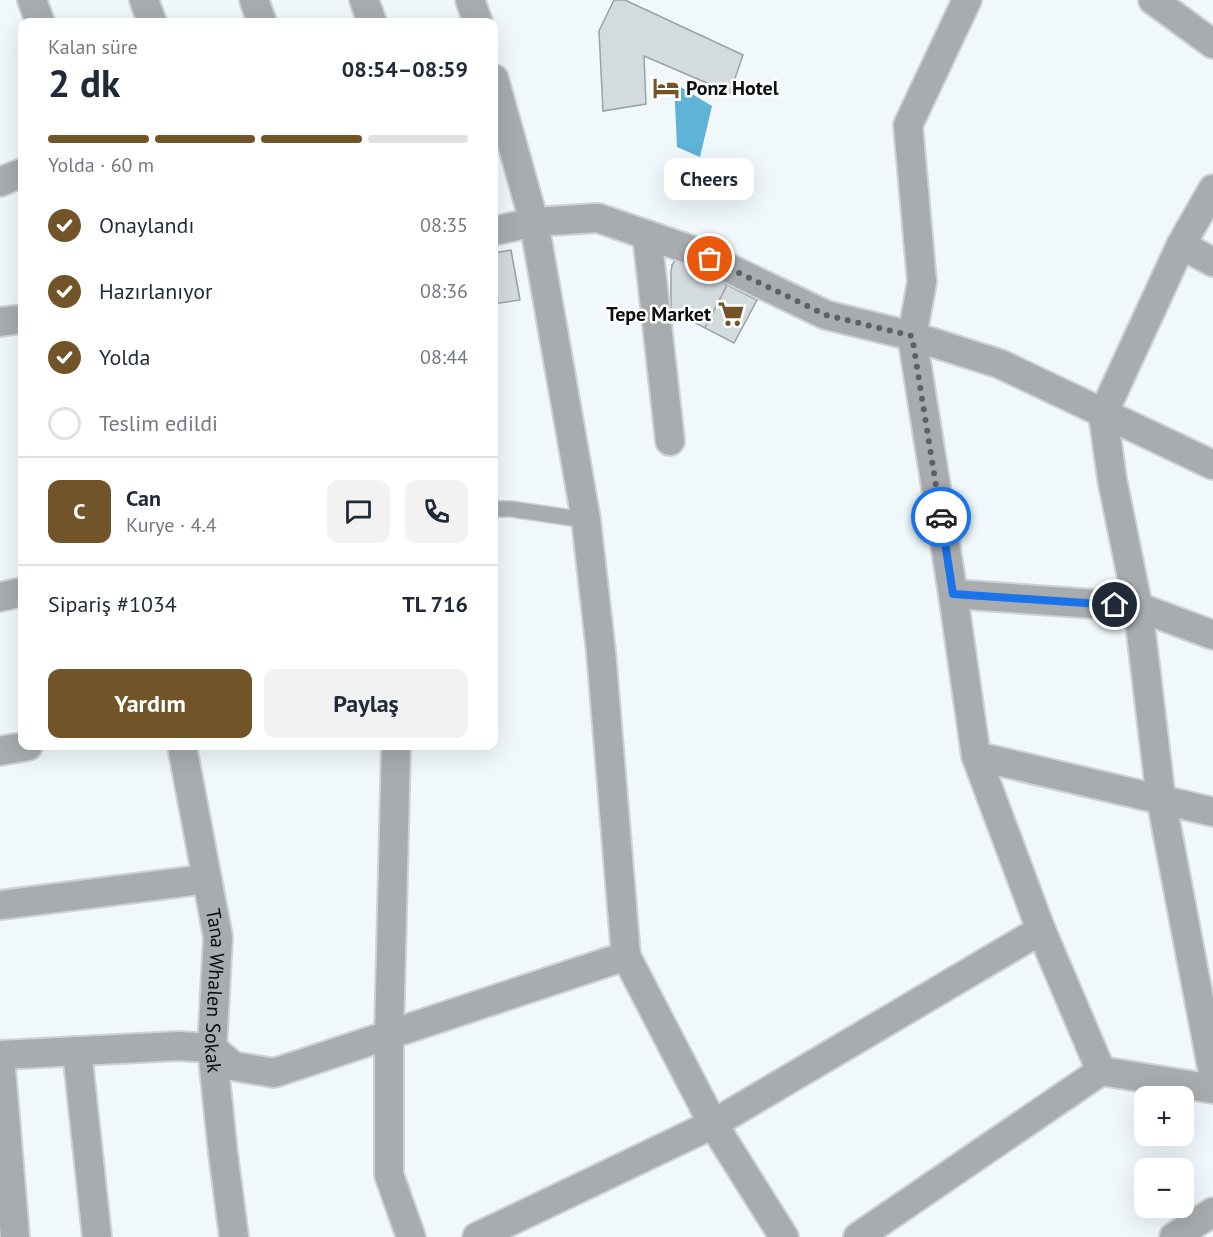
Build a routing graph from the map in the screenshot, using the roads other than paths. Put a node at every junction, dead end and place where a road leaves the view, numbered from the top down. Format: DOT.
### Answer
graph roads {
  1 [pos="32,0"];
  2 [pos="144,0"];
  3 [pos="254,0"];
  4 [pos="364,0"];
  5 [pos="968,0"];
  6 [pos="1153,0"];
  7 [pos="39,18"];
  8 [pos="151,18"];
  9 [pos="261,18"];
  10 [pos="371,18"];
  11 [pos="1213,44"];
  12 [pos="498,93"];
  13 [pos="18,175"];
  14 [pos="0,182"];
  15 [pos="1213,189"];
  16 [pos="534,222"];
  17 [pos="498,230"];
  18 [pos="647,235"];
  19 [pos="1181,245"];
  20 [pos="1213,262"];
  21 [pos="18,320"];
  22 [pos="0,322"];
  23 [pos="912,336"];
  24 [pos="1103,414"];
  25 [pos="670,441"];
  26 [pos="1213,465"];
  27 [pos="498,509"];
  28 [pos="586,520"];
  29 [pos="18,593"];
  30 [pos="953,594"];
  31 [pos="0,597"];
  32 [pos="1138,607"];
  33 [pos="1213,635"];
  34 [pos="18,748"];
  35 [pos="183,750"];
  36 [pos="396,750"];
  37 [pos="0,751"];
  38 [pos="976,756"];
  39 [pos="1161,799"];
  40 [pos="1213,812"];
  41 [pos="207,879"];
  42 [pos="2,905"];
  43 [pos="1041,930"];
  44 [pos="626,956"];
  45 [pos="389,1036"];
  46 [pos="212,1048"];
  47 [pos="77,1051"];
  48 [pos="9,1055"];
  49 [pos="1101,1071"];
  50 [pos="1213,1073"];
  51 [pos="1213,1089"];
  52 [pos="713,1124"];
  53 [pos="1213,1212"];
  54 [pos="15,1237"];
  55 [pos="97,1237"];
  56 [pos="234,1237"];
  57 [pos="411,1237"];
  58 [pos="477,1237"];
  59 [pos="784,1237"];
  60 [pos="858,1237"];
  61 [pos="1174,1237"];
  1 -- 7 [label="street"];
  2 -- 8 [label="street"];
  3 -- 9 [label="street"];
  4 -- 10 [label="street"];
  5 -- 23 [label="street"];
  6 -- 11 [label="street"];
  12 -- 16 [label="street"];
  13 -- 14 [label="street"];
  15 -- 19 [label="street"];
  16 -- 17 [label="street"];
  16 -- 18 [label="street"];
  16 -- 28 [label="street"];
  18 -- 23 [label="street"];
  18 -- 25 [label="street"];
  19 -- 20 [label="street"];
  19 -- 24 [label="street"];
  21 -- 22 [label="street"];
  23 -- 24 [label="street"];
  23 -- 30 [label="street"];
  24 -- 26 [label="street"];
  24 -- 32 [label="street"];
  27 -- 28 [label="lane"];
  28 -- 44 [label="street"];
  29 -- 31 [label="street"];
  30 -- 32 [label="street"];
  30 -- 38 [label="street"];
  32 -- 33 [label="street"];
  32 -- 39 [label="street"];
  34 -- 37 [label="street"];
  35 -- 41 [label="street, Tana Whalen Sokak"];
  36 -- 45 [label="street"];
  38 -- 39 [label="street"];
  38 -- 43 [label="street"];
  39 -- 40 [label="street"];
  39 -- 50 [label="street"];
  41 -- 42 [label="street"];
  41 -- 46 [label="street, Tana Whalen Sokak"];
  43 -- 49 [label="street"];
  43 -- 52 [label="street"];
  44 -- 45 [label="street"];
  44 -- 52 [label="street"];
  45 -- 46 [label="street"];
  45 -- 57 [label="street"];
  46 -- 47 [label="street"];
  46 -- 56 [label="street, Tana Whalen Sokak"];
  47 -- 48 [label="street"];
  47 -- 55 [label="street"];
  48 -- 54 [label="street"];
  49 -- 51 [label="street"];
  49 -- 60 [label="street"];
  52 -- 58 [label="street"];
  52 -- 59 [label="street"];
  53 -- 61 [label="street"];
}
